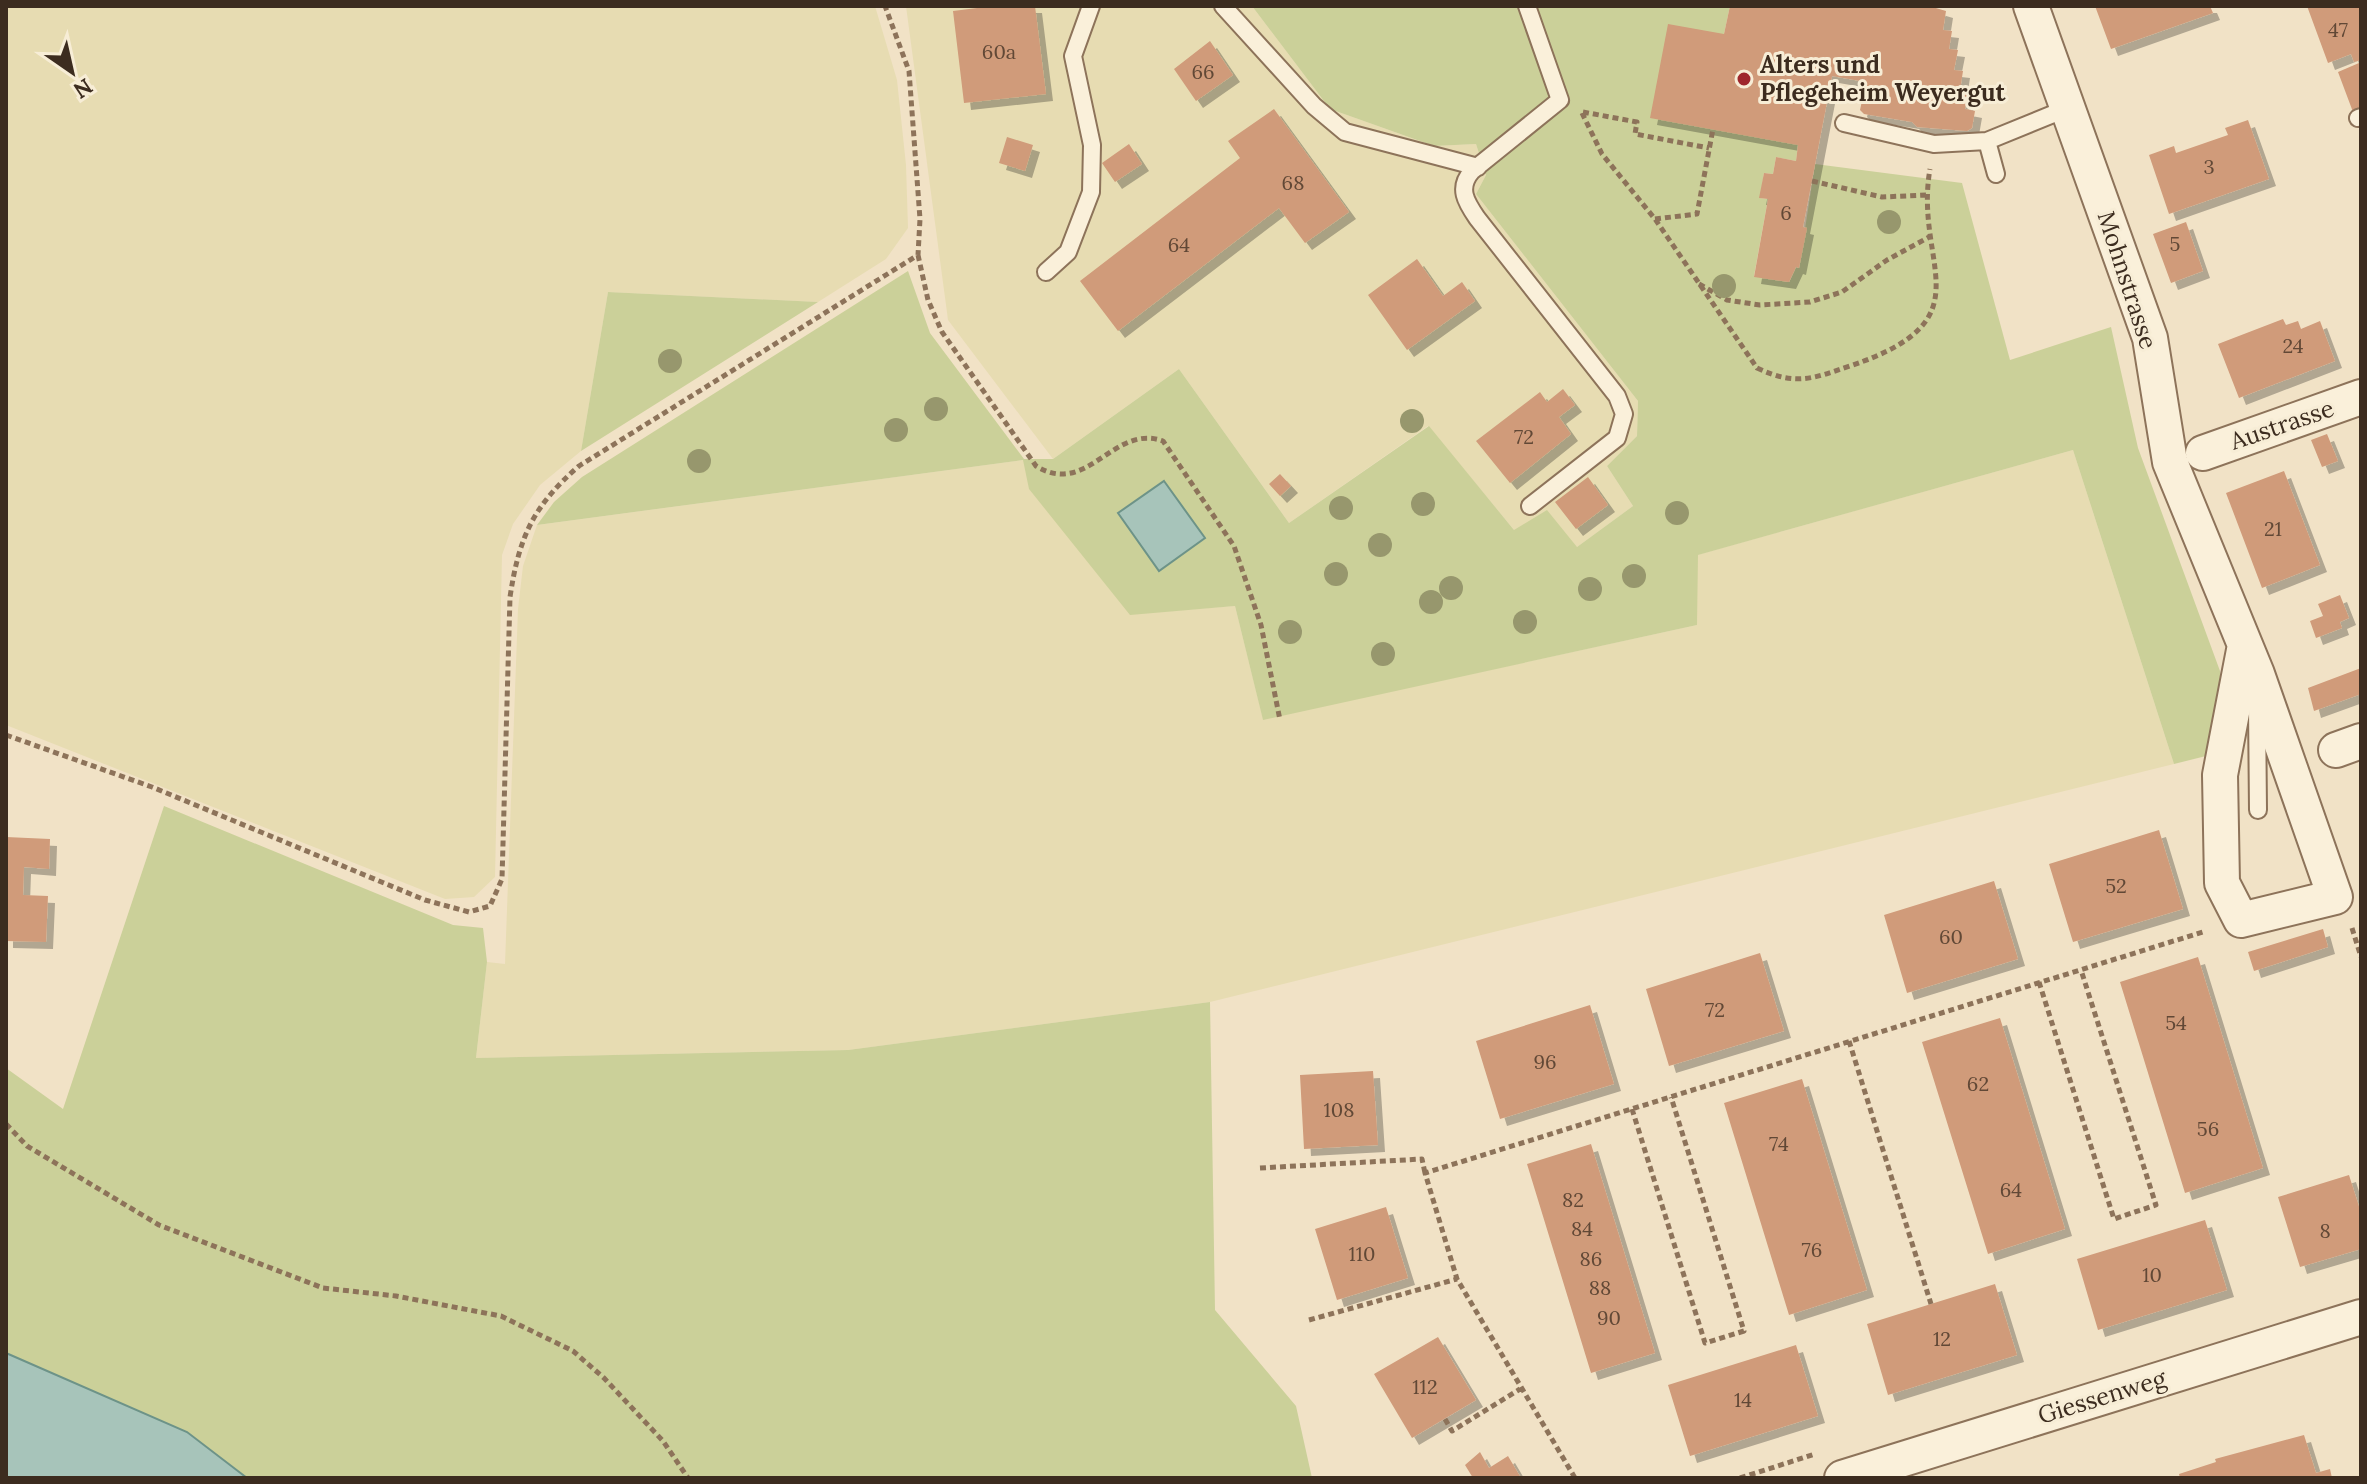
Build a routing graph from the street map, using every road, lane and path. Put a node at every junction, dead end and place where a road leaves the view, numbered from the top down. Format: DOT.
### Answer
graph roads {
  1 [pos="885,6"];
  2 [pos="1091,6"];
  3 [pos="1223,6"];
  4 [pos="1527,6"];
  5 [pos="2031,6"];
  6 [pos="1577,97"];
  7 [pos="2068,108"];
  8 [pos="1581,112"];
  9 [pos="1844,123"];
  10 [pos="1713,129"];
  11 [pos="1987,141"];
  12 [pos="1934,144"];
  13 [pos="1709,148"];
  14 [pos="1478,167"];
  15 [pos="1996,174"];
  16 [pos="1812,181"];
  17 [pos="1926,195"];
  18 [pos="1655,219"];
  19 [pos="1931,236"];
  20 [pos="918,255"];
  21 [pos="1046,272"];
  22 [pos="1696,282"];
  23 [pos="2361,397"];
  24 [pos="2203,453"];
  25 [pos="1530,506"];
  26 [pos="2251,660"];
  27 [pos="1280,720"];
  28 [pos="6,735"];
  29 [pos="2258,810"];
  30 [pos="2241,920"];
  31 [pos="2081,970"];
  32 [pos="2039,982"];
  33 [pos="1849,1041"];
  34 [pos="1671,1097"];
  35 [pos="1632,1109"];
  36 [pos="6,1124"];
  37 [pos="1260,1168"];
  38 [pos="1425,1173"];
  39 [pos="1457,1279"];
  40 [pos="1931,1304"];
  41 [pos="2361,1317"];
  42 [pos="1309,1320"];
  43 [pos="1520,1389"];
  44 [pos="1445,1419"];
  45 [pos="688,1478"];
  46 [pos="1575,1478"];
  47 [pos="1842,1478"];
  1 -- 20 [label="path"];
  2 -- 21 [label="lane"];
  3 -- 14 [label="lane"];
  4 -- 14 [label="lane"];
  5 -- 7 [label="street, Mohnstrasse"];
  6 -- 8 [label="path"];
  7 -- 11 [label="lane"];
  7 -- 26 [label="street, Mohnstrasse"];
  8 -- 13 [label="path"];
  8 -- 18 [label="path"];
  9 -- 12 [label="lane"];
  10 -- 13 [label="path"];
  11 -- 12 [label="lane"];
  11 -- 15 [label="lane"];
  12 -- 17 [label="path"];
  13 -- 18 [label="path"];
  14 -- 25 [label="lane"];
  16 -- 17 [label="path"];
  17 -- 19 [label="path"];
  18 -- 22 [label="path"];
  19 -- 22 [label="path"];
  19 -- 22 [label="path"];
  20 -- 27 [label="path"];
  20 -- 28 [label="path"];
  23 -- 24 [label="street, Austrasse"];
  26 -- 29 [label="lane"];
  26 -- 30 [label="street"];
  26 -- 30 [label="street, Mohnstrasse"];
  30 -- 31 [label="path"];
  31 -- 32 [label="path"];
  31 -- 32 [label="path"];
  32 -- 33 [label="path"];
  33 -- 34 [label="path"];
  33 -- 40 [label="path"];
  34 -- 35 [label="path"];
  34 -- 35 [label="path"];
  35 -- 38 [label="path"];
  36 -- 45 [label="path"];
  37 -- 38 [label="path"];
  38 -- 39 [label="path"];
  39 -- 42 [label="path"];
  39 -- 43 [label="path"];
  41 -- 47 [label="street, Giessenweg"];
  43 -- 44 [label="path"];
  43 -- 46 [label="path"];
}
